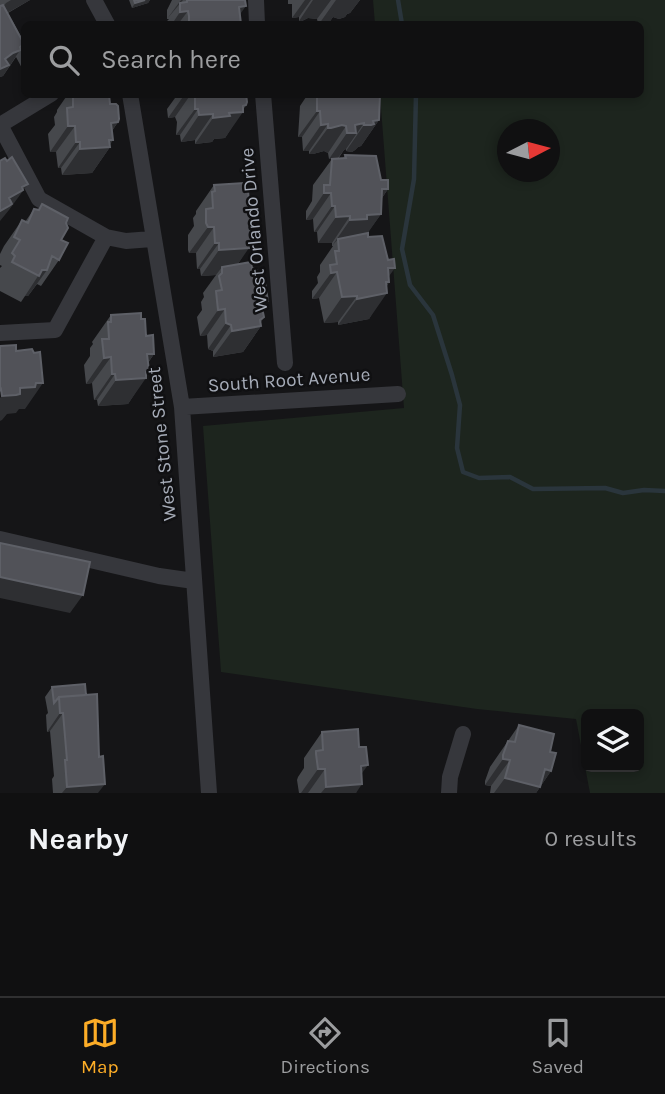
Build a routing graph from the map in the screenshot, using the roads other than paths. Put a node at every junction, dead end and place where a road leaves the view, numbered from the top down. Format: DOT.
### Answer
graph roads {
  1 [pos="94,0"];
  2 [pos="256,0"];
  3 [pos="105,21"];
  4 [pos="257,21"];
  5 [pos="44,98"];
  6 [pos="131,98"];
  7 [pos="263,98"];
  8 [pos="0,125"];
  9 [pos="106,237"];
  10 [pos="152,239"];
  11 [pos="0,334"];
  12 [pos="285,363"];
  13 [pos="398,394"];
  14 [pos="182,407"];
  15 [pos="0,539"];
  16 [pos="194,581"];
  17 [pos="463,734"];
  18 [pos="209,793"];
  19 [pos="449,793"];
  1 -- 3 [label="street"];
  2 -- 4 [label="street"];
  5 -- 8 [label="street"];
  6 -- 10 [label="street, West Stone Street"];
  7 -- 12 [label="street, West Orlando Drive"];
  8 -- 9 [label="street"];
  9 -- 10 [label="street"];
  9 -- 11 [label="street"];
  10 -- 14 [label="street, West Stone Street"];
  13 -- 14 [label="street, South Root Avenue"];
  14 -- 16 [label="street, West Stone Street"];
  15 -- 16 [label="street"];
  16 -- 18 [label="street, West Stone Street"];
  17 -- 19 [label="street"];
}
